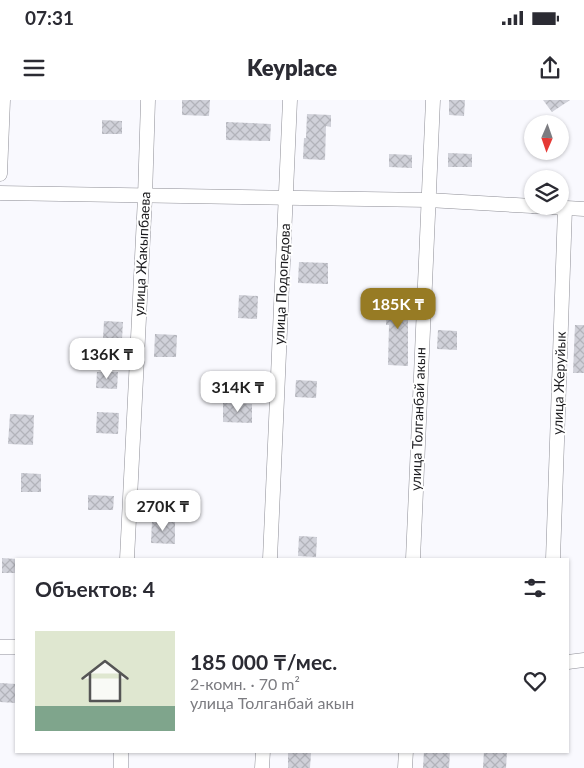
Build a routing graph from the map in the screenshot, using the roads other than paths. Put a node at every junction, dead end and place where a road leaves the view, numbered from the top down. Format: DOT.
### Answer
graph roads {
  1 [pos="3,100"];
  2 [pos="148,100"];
  3 [pos="290,100"];
  4 [pos="433,100"];
  5 [pos="0,174"];
  6 [pos="0,193"];
  7 [pos="145,197"];
  8 [pos="286,198"];
  9 [pos="428,200"];
  10 [pos="524,205"];
  11 [pos="569,208"];
  12 [pos="584,209"];
  13 [pos="564,215"];
  14 [pos="128,558"];
  15 [pos="270,558"];
  16 [pos="412,558"];
  17 [pos="553,558"];
  18 [pos="0,647"];
  19 [pos="15,648"];
  20 [pos="584,660"];
  21 [pos="569,662"];
  22 [pos="121,753"];
  23 [pos="263,753"];
  24 [pos="406,753"];
  25 [pos="121,768"];
  26 [pos="262,768"];
  27 [pos="405,768"];
  1 -- 5 [label="street"];
  2 -- 7 [label="street, улица Жакыпбаева"];
  3 -- 8 [label="street, улица Подопедова"];
  4 -- 9 [label="street, улица Толганбай акын"];
  6 -- 7 [label="street"];
  7 -- 8 [label="street"];
  7 -- 14 [label="street, улица Жакыпбаева"];
  8 -- 9 [label="street"];
  8 -- 15 [label="street, улица Подопедова"];
  9 -- 10 [label="street"];
  9 -- 16 [label="street, улица Толганбай акын"];
  11 -- 12 [label="street"];
  13 -- 17 [label="street, улица Жеруйык"];
  18 -- 19 [label="street"];
  20 -- 21 [label="street"];
  22 -- 25 [label="street"];
  23 -- 26 [label="street"];
  24 -- 27 [label="street"];
}
